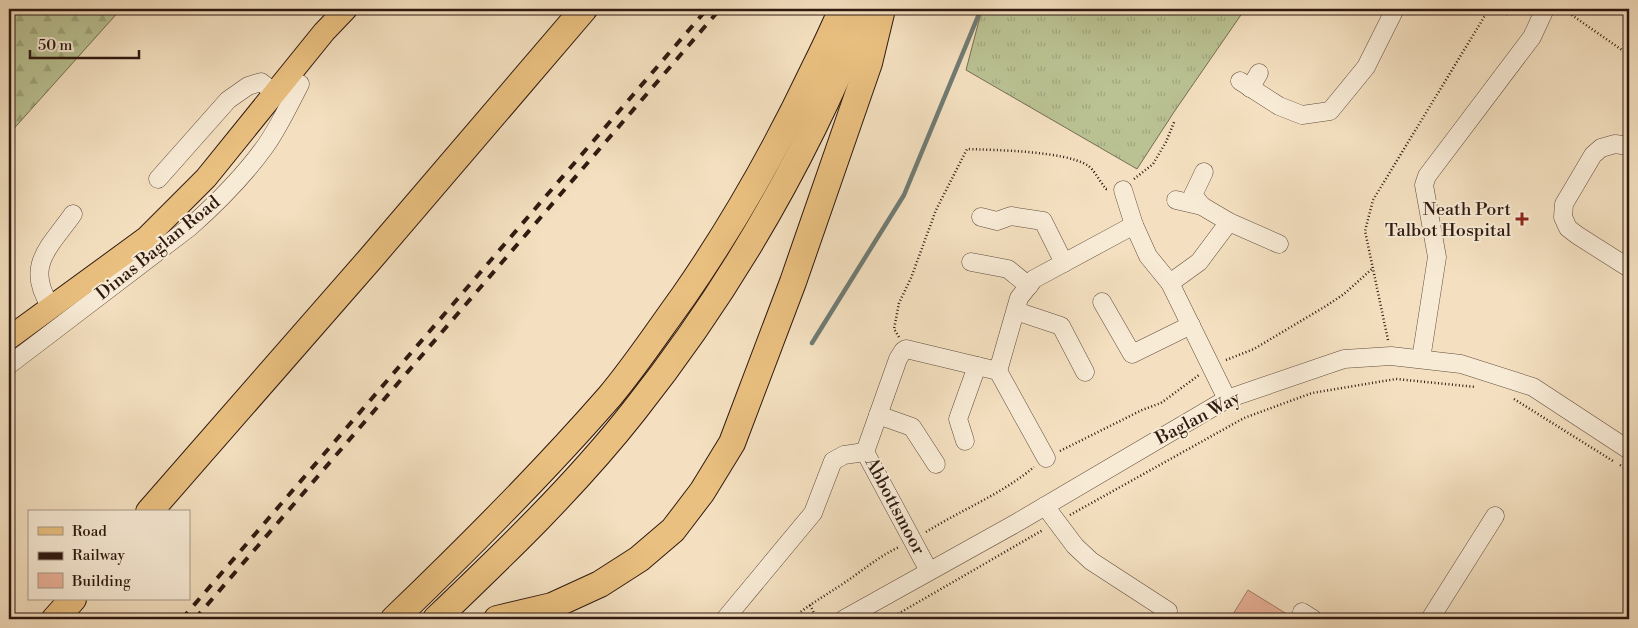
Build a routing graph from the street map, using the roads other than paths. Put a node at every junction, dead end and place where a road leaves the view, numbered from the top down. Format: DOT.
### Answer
graph roads {
  1 [pos="346,9"];
  2 [pos="584,9"];
  3 [pos="842,9"];
  4 [pos="866,9"];
  5 [pos="882,9"];
  6 [pos="1395,9"];
  7 [pos="1545,9"];
  8 [pos="1249,81"];
  9 [pos="300,84"];
  10 [pos="275,93"];
  11 [pos="1629,146"];
  12 [pos="1204,172"];
  13 [pos="158,179"];
  14 [pos="1123,190"];
  15 [pos="1176,200"];
  16 [pos="1202,206"];
  17 [pos="73,214"];
  18 [pos="982,217"];
  19 [pos="1229,222"];
  20 [pos="1134,225"];
  21 [pos="1279,244"];
  22 [pos="971,262"];
  23 [pos="1064,263"];
  24 [pos="1629,268"];
  25 [pos="1170,283"];
  26 [pos="1028,286"];
  27 [pos="1102,302"];
  28 [pos="51,307"];
  29 [pos="1016,311"];
  30 [pos="1191,324"];
  31 [pos="9,338"];
  32 [pos="1421,359"];
  33 [pos="9,365"];
  34 [pos="977,366"];
  35 [pos="998,372"];
  36 [pos="1085,372"];
  37 [pos="1226,399"];
  38 [pos="878,415"];
  39 [pos="965,441"];
  40 [pos="1629,450"];
  41 [pos="865,452"];
  42 [pos="1046,458"];
  43 [pos="936,464"];
  44 [pos="1045,506"];
  45 [pos="151,510"];
  46 [pos="1495,516"];
  47 [pos="929,571"];
  48 [pos="72,600"];
  49 [pos="1168,611"];
  50 [pos="855,617"];
  51 [pos="55,619"];
  52 [pos="394,619"];
  53 [pos="436,619"];
  54 [pos="497,619"];
  55 [pos="725,619"];
  56 [pos="1430,619"];
  1 -- 10 [label="main road, Dinas Baglan Road"];
  2 -- 45 [label="highway"];
  3 -- 52 [label="highway"];
  4 -- 53 [label="highway"];
  5 -- 54 [label="highway"];
  6 -- 8 [label="street"];
  7 -- 32 [label="street"];
  9 -- 33 [label="street, Dinas Baglan Road"];
  10 -- 13 [label="street"];
  10 -- 28 [label="main road, Dinas Baglan Road"];
  11 -- 24 [label="street"];
  12 -- 16 [label="street"];
  14 -- 20 [label="street"];
  15 -- 16 [label="street"];
  16 -- 19 [label="street"];
  17 -- 28 [label="street"];
  18 -- 23 [label="street"];
  19 -- 21 [label="street"];
  19 -- 25 [label="street"];
  20 -- 23 [label="street"];
  20 -- 25 [label="street"];
  22 -- 26 [label="street"];
  23 -- 26 [label="street"];
  25 -- 30 [label="street"];
  26 -- 29 [label="street"];
  27 -- 30 [label="street"];
  28 -- 31 [label="main road, Dinas Baglan Road"];
  29 -- 35 [label="street"];
  29 -- 36 [label="street"];
  30 -- 37 [label="street"];
  32 -- 37 [label="street, Baglan Way"];
  32 -- 40 [label="street, Baglan Way"];
  34 -- 35 [label="street, Abbottsmoor"];
  34 -- 38 [label="street, Abbottsmoor"];
  34 -- 39 [label="street"];
  35 -- 42 [label="street"];
  37 -- 44 [label="street, Baglan Way"];
  38 -- 41 [label="street, Abbottsmoor"];
  38 -- 43 [label="street"];
  41 -- 47 [label="street, Abbottsmoor"];
  41 -- 55 [label="street"];
  44 -- 47 [label="street, Baglan Way"];
  44 -- 49 [label="street"];
  46 -- 56 [label="street"];
  47 -- 50 [label="street, Baglan Way"];
  48 -- 51 [label="highway"];
}
